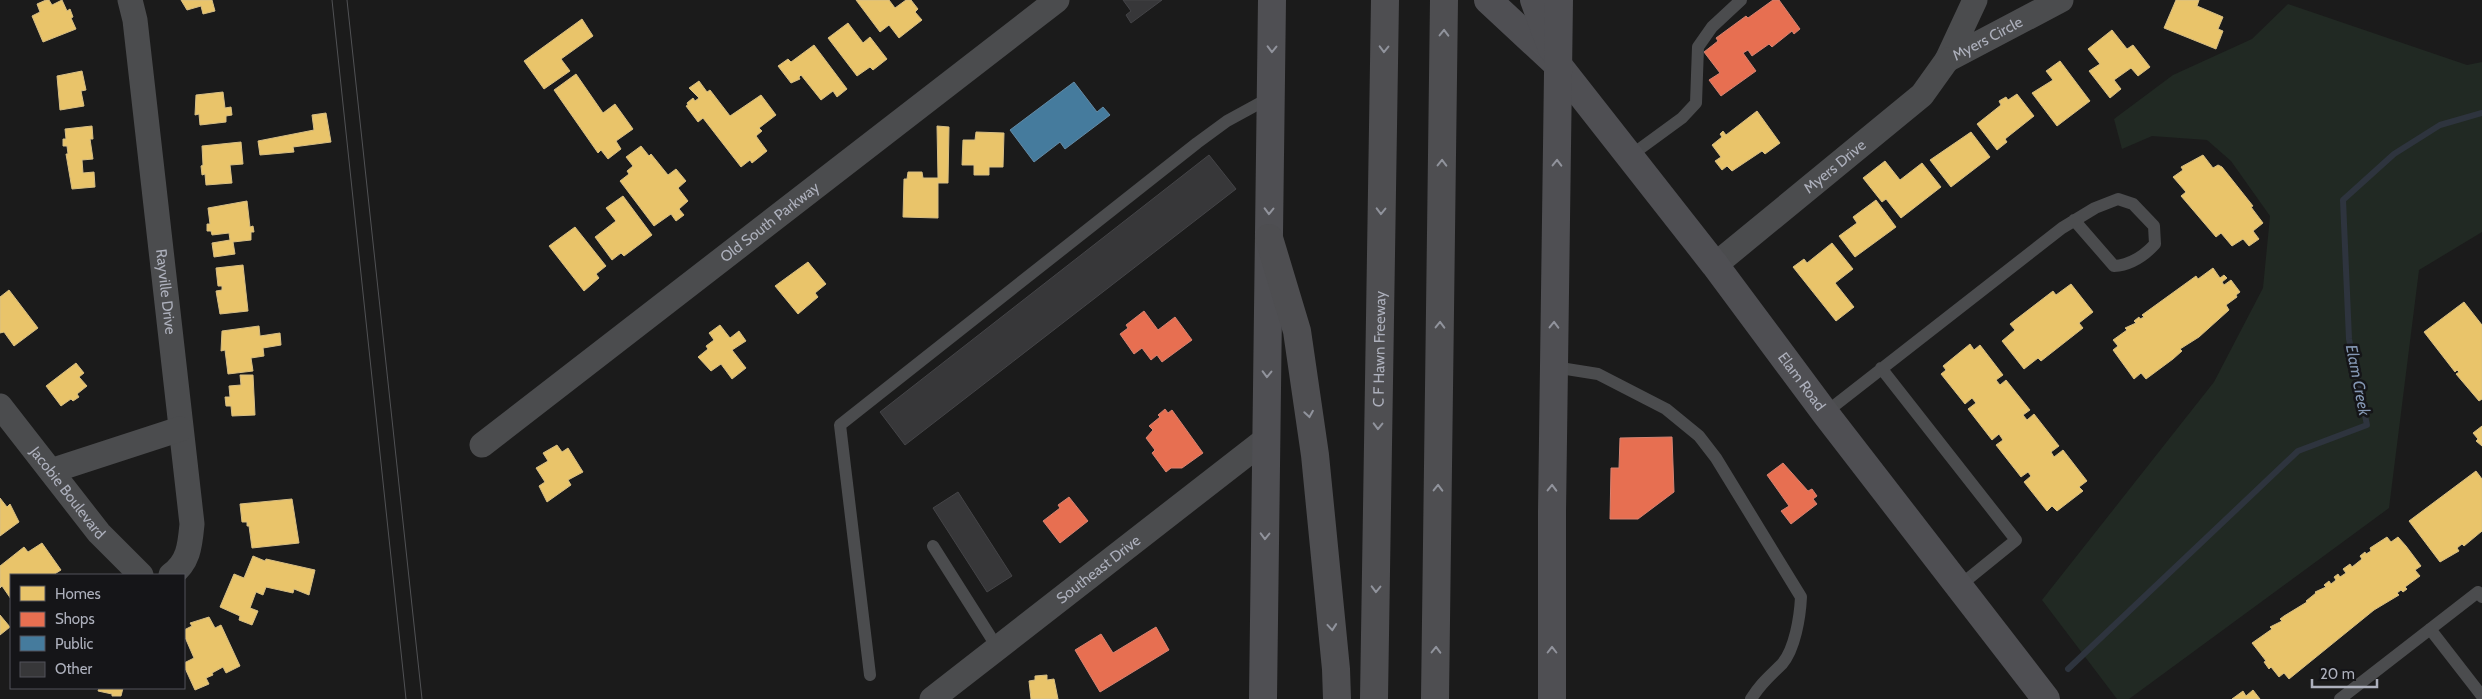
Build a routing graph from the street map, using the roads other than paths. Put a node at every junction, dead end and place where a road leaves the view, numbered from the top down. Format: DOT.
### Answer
graph roads {
  1 [pos="130,0"];
  2 [pos="1057,0"];
  3 [pos="1272,0"];
  4 [pos="1385,0"];
  5 [pos="1444,0"];
  6 [pos="1488,0"];
  7 [pos="1534,0"];
  8 [pos="1559,0"];
  9 [pos="1740,0"];
  10 [pos="1975,0"];
  11 [pos="2062,0"];
  12 [pos="1947,60"];
  13 [pos="1558,65"];
  14 [pos="1271,98"];
  15 [pos="1630,156"];
  16 [pos="2074,220"];
  17 [pos="1269,238"];
  18 [pos="1715,264"];
  19 [pos="1554,367"];
  20 [pos="1881,368"];
  21 [pos="0,406"];
  22 [pos="1824,413"];
  23 [pos="180,429"];
  24 [pos="1266,439"];
  25 [pos="482,445"];
  26 [pos="51,471"];
  27 [pos="933,546"];
  28 [pos="140,574"];
  29 [pos="172,574"];
  30 [pos="1958,586"];
  31 [pos="2482,597"];
  32 [pos="2430,629"];
  33 [pos="997,647"];
  34 [pos="870,675"];
  35 [pos="2482,696"];
  36 [pos="932,699"];
  37 [pos="1263,699"];
  38 [pos="1337,699"];
  39 [pos="1374,699"];
  40 [pos="1435,699"];
  41 [pos="1552,699"];
  42 [pos="1751,699"];
  43 [pos="2046,699"];
  44 [pos="2340,699"];
  1 -- 23 [label="street, Rayville Drive"];
  2 -- 25 [label="street, Old South Parkway"];
  3 -- 14 [label="main road, one-way"];
  4 -- 39 [label="highway, C F Hawn Freeway, one-way"];
  40 -- 5 [label="highway, one-way"];
  6 -- 13 [label="main road, Elam Road"];
  7 -- 13 [label="main road, Elam Road"];
  8 -- 13 [label="main road"];
  9 -- 15 [label="lane"];
  10 -- 12 [label="street, Myers Circle"];
  11 -- 12 [label="street, Myers Circle"];
  12 -- 18 [label="street, Myers Drive"];
  13 -- 15 [label="main road, Elam Road"];
  19 -- 13 [label="main road, one-way"];
  14 -- 17 [label="main road, one-way"];
  14 -- 34 [label="lane"];
  15 -- 18 [label="main road, Elam Road"];
  16 -- 16 [label="lane"];
  16 -- 20 [label="lane"];
  17 -- 24 [label="main road, one-way"];
  17 -- 38 [label="highway, one-way"];
  18 -- 22 [label="main road, Elam Road"];
  41 -- 19 [label="main road, one-way"];
  19 -- 42 [label="lane"];
  20 -- 22 [label="lane"];
  20 -- 30 [label="lane"];
  21 -- 26 [label="street, Jacobie Boulevard"];
  22 -- 30 [label="main road, Elam Road"];
  23 -- 26 [label="street"];
  23 -- 29 [label="street, Rayville Drive"];
  24 -- 33 [label="street, Southeast Drive"];
  24 -- 37 [label="main road, one-way"];
  26 -- 28 [label="street, Jacobie Boulevard"];
  27 -- 33 [label="lane"];
  30 -- 43 [label="main road, Elam Road"];
  31 -- 32 [label="lane"];
  32 -- 35 [label="lane"];
  32 -- 44 [label="lane"];
  33 -- 36 [label="street, Southeast Drive"];
}
